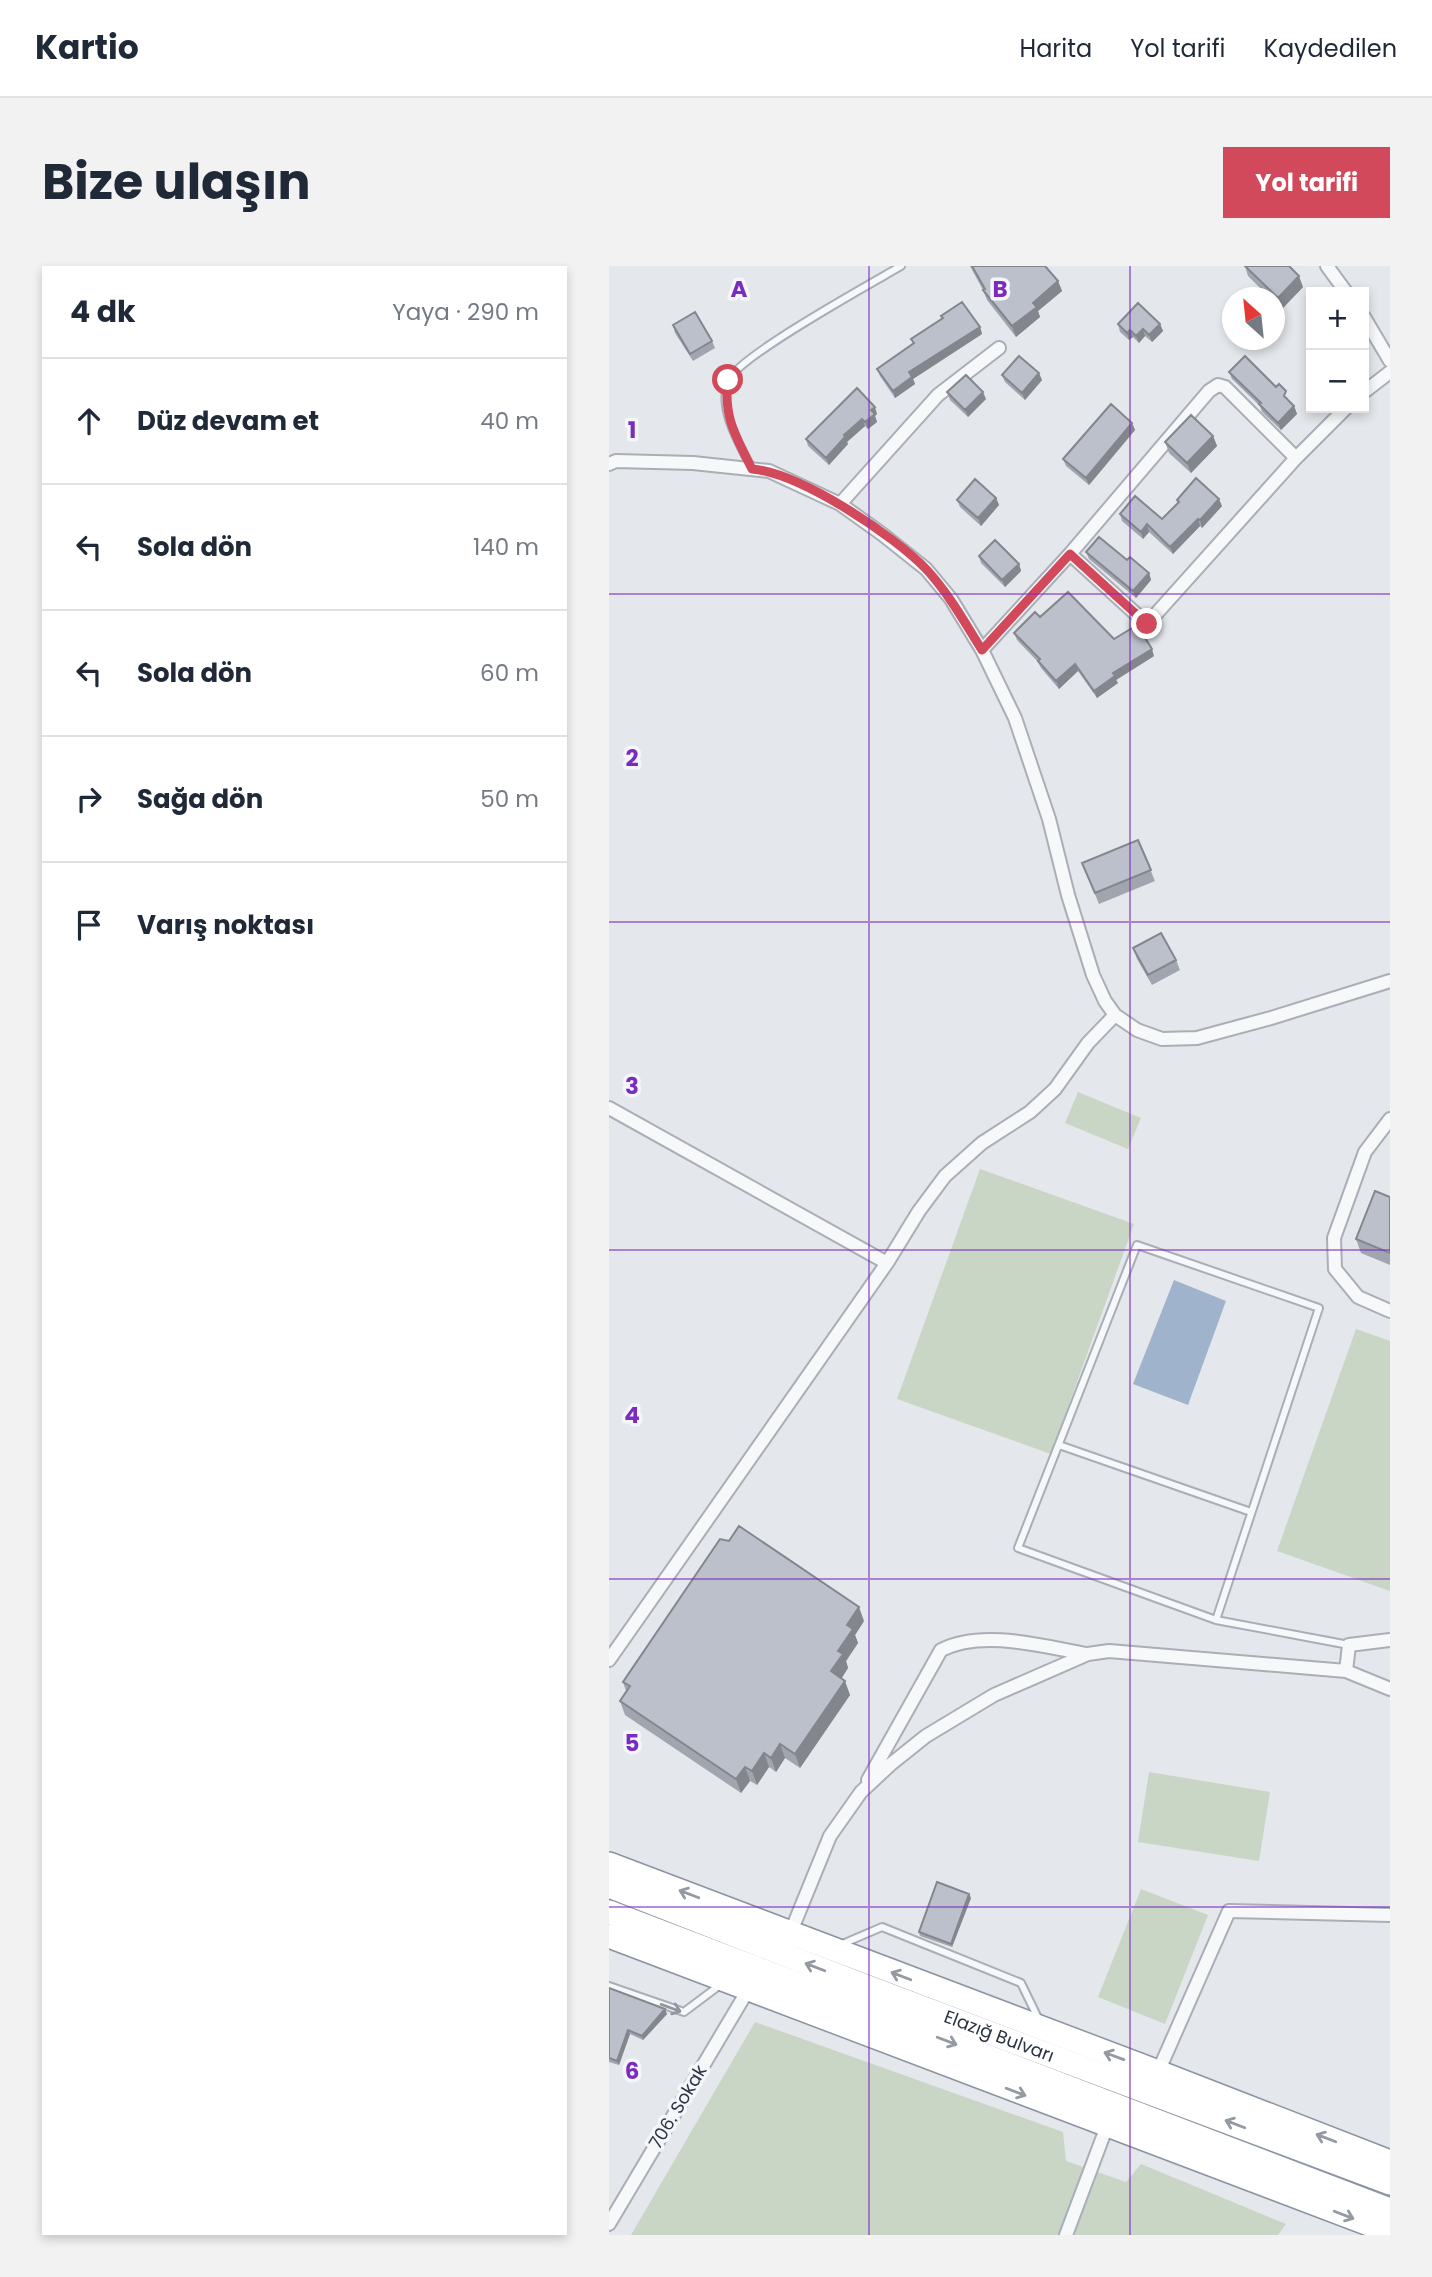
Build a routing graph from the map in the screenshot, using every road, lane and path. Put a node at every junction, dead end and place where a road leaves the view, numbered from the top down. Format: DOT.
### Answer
graph roads {
  1 [pos="901,266"];
  2 [pos="1327,266"];
  3 [pos="1342,287"];
  4 [pos="1369,325"];
  5 [pos="999,348"];
  6 [pos="1390,361"];
  7 [pos="1390,372"];
  8 [pos="1369,388"];
  9 [pos="1341,413"];
  10 [pos="1296,458"];
  11 [pos="609,464"];
  12 [pos="752,469"];
  13 [pos="840,504"];
  14 [pos="1070,554"];
  15 [pos="982,650"];
  16 [pos="1390,981"];
  17 [pos="1115,1015"];
  18 [pos="609,1108"];
  19 [pos="1390,1119"];
  20 [pos="887,1264"];
  21 [pos="1390,1311"];
  22 [pos="1059,1445"];
  23 [pos="1251,1512"];
  24 [pos="1216,1620"];
  25 [pos="1390,1640"];
  26 [pos="1349,1645"];
  27 [pos="1087,1654"];
  28 [pos="609,1660"];
  29 [pos="1346,1671"];
  30 [pos="1390,1689"];
  31 [pos="861,1792"];
  32 [pos="609,1864"];
  33 [pos="609,1886"];
  34 [pos="609,1912"];
  35 [pos="1390,1915"];
  36 [pos="790,1934"];
  37 [pos="609,1936"];
  38 [pos="831,1949"];
  39 [pos="726,1981"];
  40 [pos="609,1986"];
  41 [pos="748,1990"];
  42 [pos="1043,2029"];
  43 [pos="1158,2072"];
  44 [pos="1107,2126"];
  45 [pos="1390,2162"];
  46 [pos="1390,2183"];
  47 [pos="613,2204"];
  48 [pos="1390,2210"];
  49 [pos="609,2224"];
  50 [pos="1390,2232"];
  51 [pos="1066,2235"];
  1 -- 12 [label="lane"];
  2 -- 3 [label="street"];
  4 -- 6 [label="street"];
  5 -- 13 [label="street"];
  7 -- 8 [label="street"];
  9 -- 10 [label="street"];
  10 -- 14 [label="street"];
  10 -- 14 [label="street"];
  11 -- 12 [label="street"];
  12 -- 13 [label="street"];
  13 -- 15 [label="street"];
  14 -- 15 [label="street"];
  15 -- 17 [label="street"];
  16 -- 17 [label="street"];
  17 -- 20 [label="street"];
  18 -- 20 [label="street"];
  19 -- 21 [label="street"];
  20 -- 28 [label="street"];
  22 -- 23 [label="lane"];
  22 -- 23 [label="lane"];
  22 -- 24 [label="lane"];
  23 -- 24 [label="lane"];
  24 -- 26 [label="lane"];
  25 -- 26 [label="street"];
  26 -- 29 [label="street"];
  27 -- 29 [label="street"];
  27 -- 31 [label="street"];
  27 -- 31 [label="street"];
  29 -- 30 [label="street"];
  31 -- 36 [label="street"];
  36 -- 32 [label="highway, one-way"];
  46 -- 33 [label="highway, Elazığ Bulvarı, one-way"];
  34 -- 48 [label="highway, Elazığ Bulvarı, one-way"];
  35 -- 43 [label="street"];
  36 -- 38 [label="highway"];
  37 -- 39 [label="highway"];
  42 -- 38 [label="highway, one-way"];
  38 -- 42 [label="lane"];
  40 -- 39 [label="lane, one-way"];
  39 -- 41 [label="highway"];
  41 -- 44 [label="highway, one-way"];
  41 -- 47 [label="street, 706. Sokak"];
  43 -- 42 [label="highway, one-way"];
  45 -- 43 [label="highway, one-way"];
  44 -- 50 [label="highway, one-way"];
  44 -- 51 [label="street"];
  47 -- 49 [label="street, 706. Sokak"];
}
